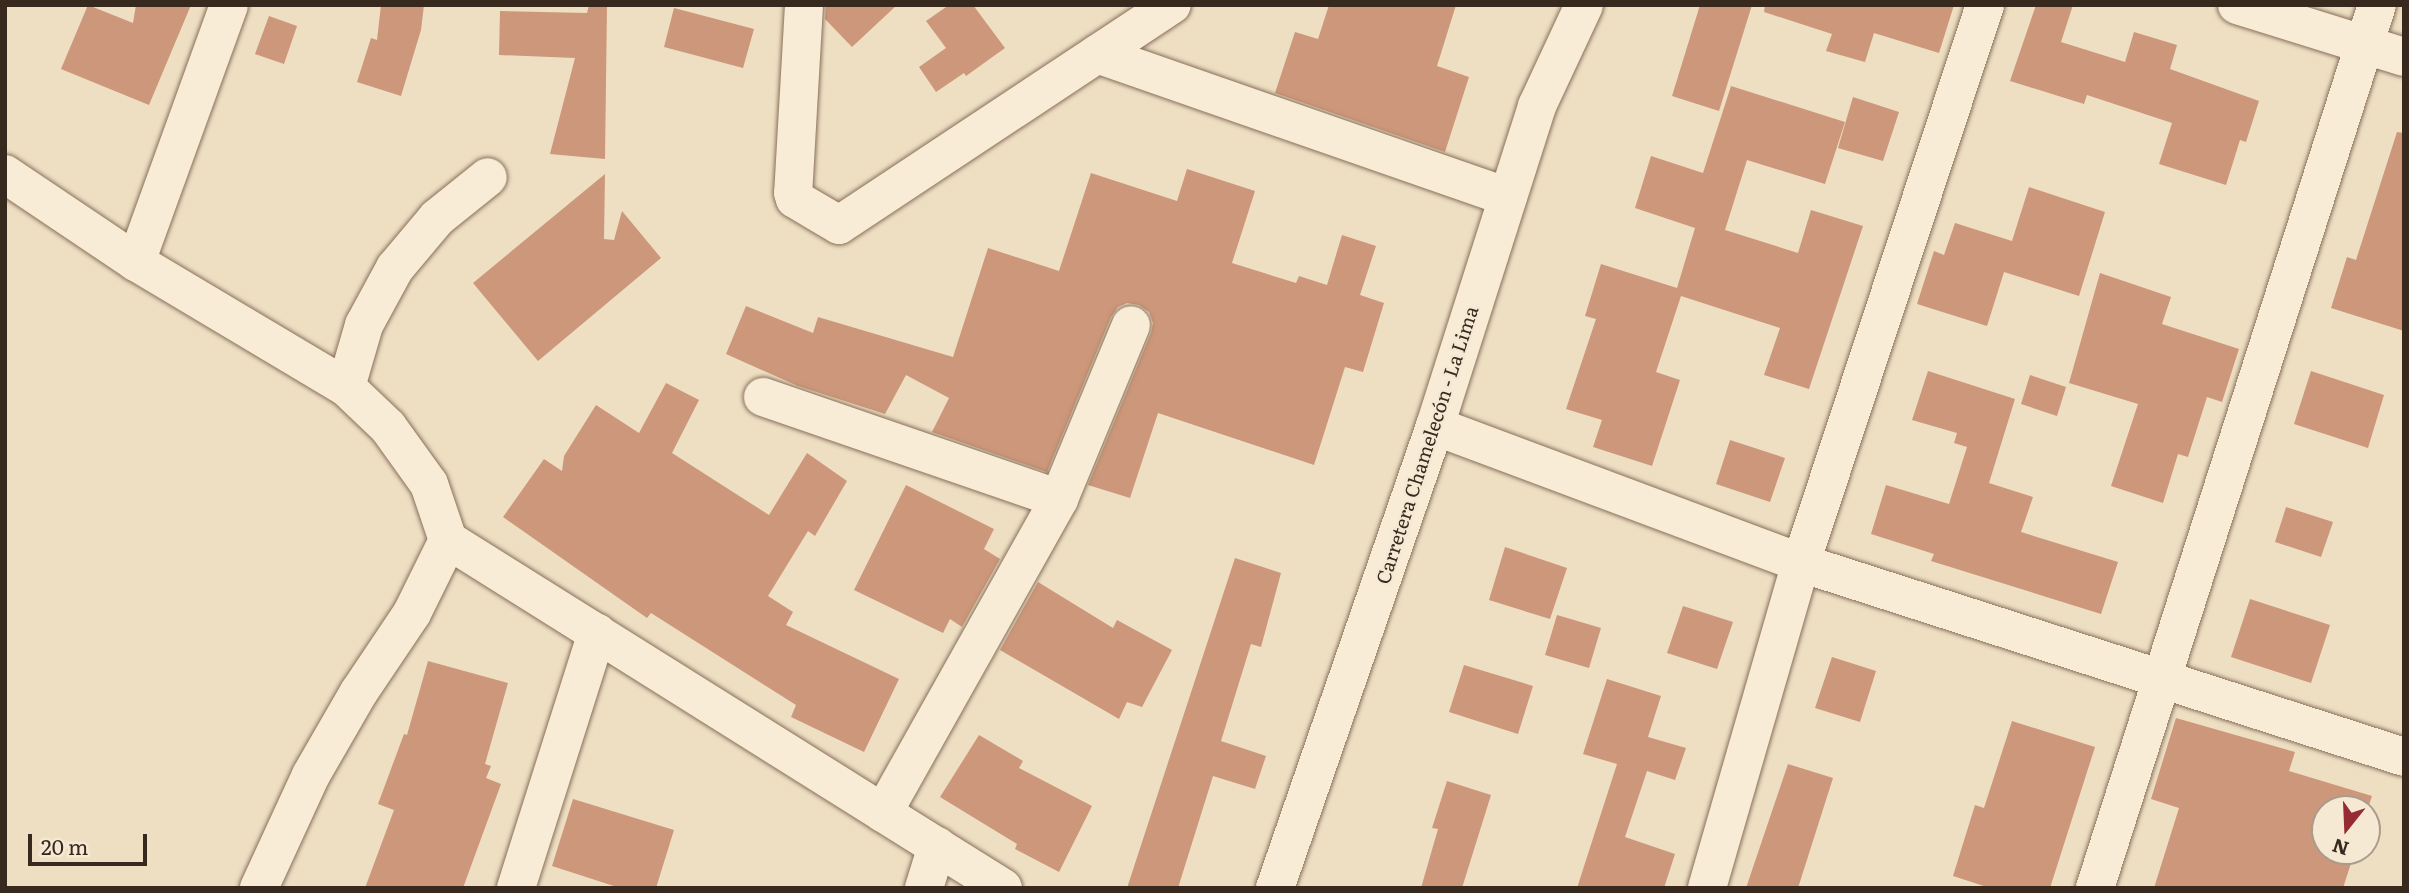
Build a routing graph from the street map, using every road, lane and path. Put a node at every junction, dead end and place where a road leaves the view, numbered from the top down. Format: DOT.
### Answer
graph roads {
  1 [pos="229,5"];
  2 [pos="804,5"];
  3 [pos="1172,5"];
  4 [pos="1584,5"];
  5 [pos="1985,5"];
  6 [pos="2237,5"];
  7 [pos="2377,5"];
  8 [pos="2365,45"];
  9 [pos="1097,54"];
  10 [pos="2404,57"];
  11 [pos="5,174"];
  12 [pos="488,177"];
  13 [pos="1508,197"];
  14 [pos="136,262"];
  15 [pos="1131,325"];
  16 [pos="346,387"];
  17 [pos="763,397"];
  18 [pos="1435,426"];
  19 [pos="1059,499"];
  20 [pos="448,540"];
  21 [pos="1801,563"];
  22 [pos="597,633"];
  23 [pos="2161,679"];
  24 [pos="2404,757"];
  25 [pos="883,813"];
  26 [pos="937,846"];
  27 [pos="259,888"];
  28 [pos="516,888"];
  29 [pos="924,888"];
  30 [pos="1003,888"];
  31 [pos="1275,888"];
  32 [pos="1707,888"];
  33 [pos="2095,888"];
  1 -- 14 [label="street"];
  2 -- 9 [label="street"];
  3 -- 9 [label="street"];
  4 -- 13 [label="street, Carretera Chamelecón - La Lima"];
  5 -- 21 [label="street"];
  6 -- 8 [label="street"];
  7 -- 8 [label="street"];
  8 -- 10 [label="street"];
  8 -- 23 [label="street"];
  9 -- 13 [label="street"];
  11 -- 14 [label="street"];
  12 -- 16 [label="street"];
  13 -- 18 [label="street, Carretera Chamelecón - La Lima"];
  14 -- 16 [label="street"];
  15 -- 19 [label="street"];
  16 -- 20 [label="street"];
  17 -- 19 [label="street"];
  18 -- 21 [label="street"];
  18 -- 31 [label="street, Carretera Chamelecón - La Lima"];
  19 -- 25 [label="street"];
  20 -- 22 [label="street"];
  20 -- 27 [label="street"];
  21 -- 23 [label="street"];
  21 -- 32 [label="street"];
  22 -- 25 [label="street"];
  22 -- 28 [label="street"];
  23 -- 24 [label="street"];
  23 -- 33 [label="street"];
  25 -- 26 [label="street"];
  26 -- 29 [label="street"];
  26 -- 30 [label="street"];
}
